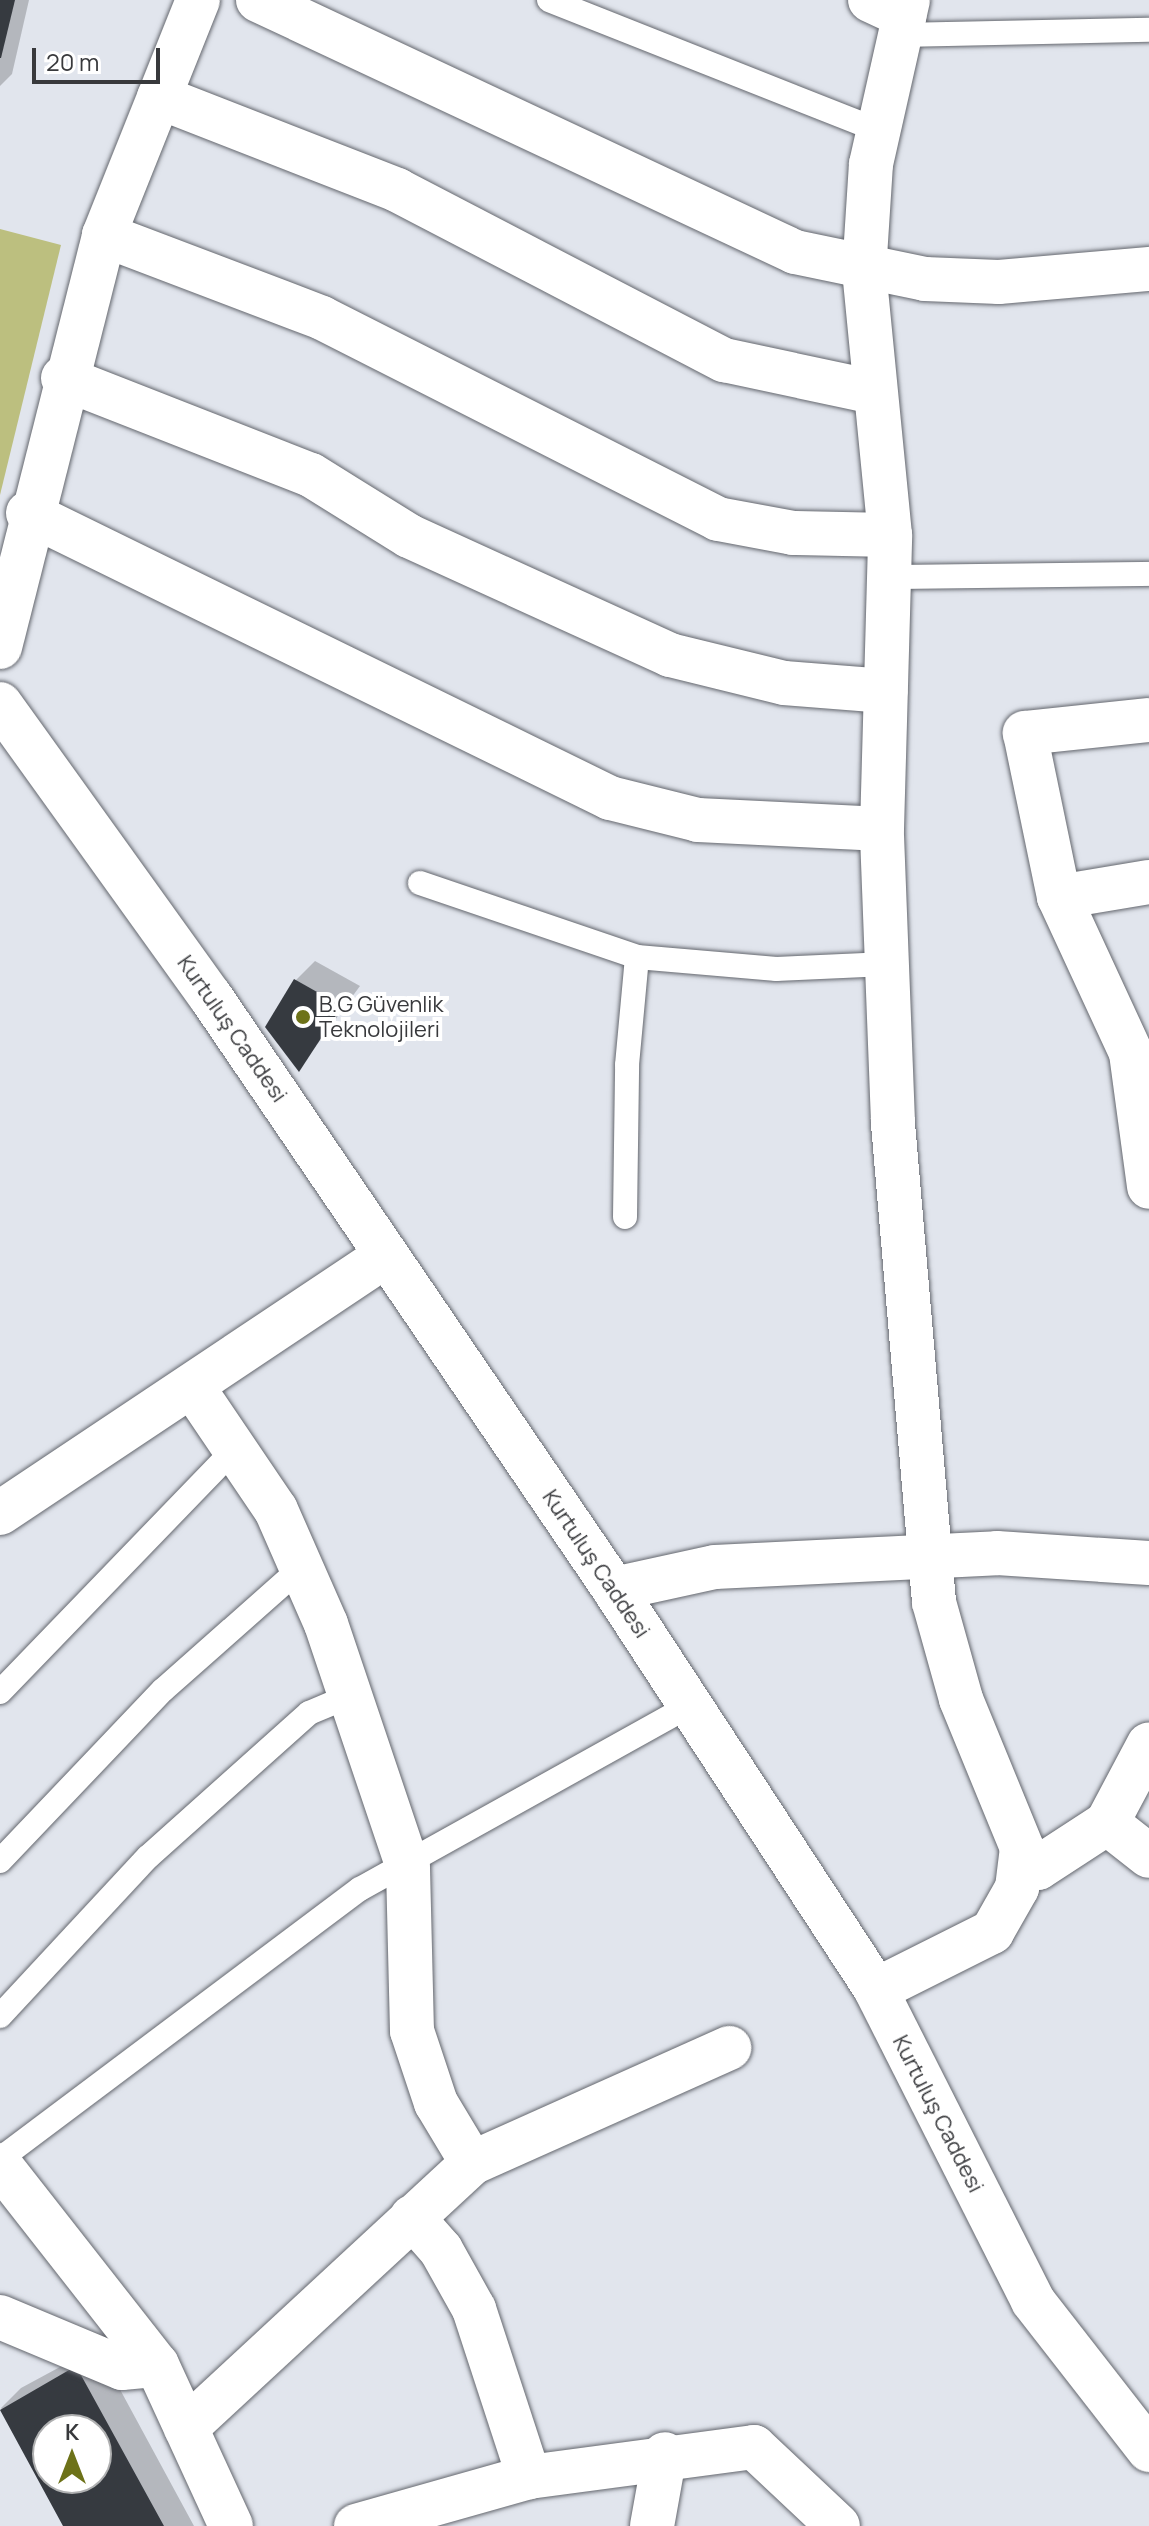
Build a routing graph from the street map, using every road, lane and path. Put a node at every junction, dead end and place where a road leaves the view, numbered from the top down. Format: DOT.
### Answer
graph roads {
  1 [pos="198,0"];
  2 [pos="258,0"];
  3 [pos="549,0"];
  4 [pos="896,13"];
  5 [pos="1149,30"];
  6 [pos="159,97"];
  7 [pos="877,130"];
  8 [pos="104,235"];
  9 [pos="1149,269"];
  10 [pos="864,272"];
  11 [pos="63,378"];
  12 [pos="873,392"];
  13 [pos="28,513"];
  14 [pos="890,556"];
  15 [pos="1149,574"];
  16 [pos="0,647"];
  17 [pos="886,691"];
  18 [pos="0,704"];
  19 [pos="1149,720"];
  20 [pos="882,829"];
  21 [pos="1149,882"];
  22 [pos="420,883"];
  23 [pos="1059,897"];
  24 [pos="637,957"];
  25 [pos="887,964"];
  26 [pos="1149,1187"];
  27 [pos="625,1217"];
  28 [pos="386,1256"];
  29 [pos="194,1389"];
  30 [pos="237,1447"];
  31 [pos="0,1513"];
  32 [pos="927,1560"];
  33 [pos="1149,1563"];
  34 [pos="303,1566"];
  35 [pos="614,1589"];
  36 [pos="0,1692"];
  37 [pos="347,1697"];
  38 [pos="690,1705"];
  39 [pos="1149,1744"];
  40 [pos="1107,1823"];
  41 [pos="1149,1856"];
  42 [pos="0,1861"];
  43 [pos="408,1868"];
  44 [pos="1021,1868"];
  45 [pos="876,1990"];
  46 [pos="0,2016"];
  47 [pos="729,2048"];
  48 [pos="0,2162"];
  49 [pos="472,2163"];
  50 [pos="412,2217"];
  51 [pos="0,2317"];
  52 [pos="157,2365"];
  53 [pos="186,2428"];
  54 [pos="1149,2450"];
  55 [pos="665,2454"];
  56 [pos="529,2477"];
  57 [pos="231,2526"];
  58 [pos="356,2526"];
  59 [pos="652,2526"];
  60 [pos="838,2526"];
  1 -- 6 [label="street"];
  2 -- 10 [label="street"];
  3 -- 7 [label="lane"];
  4 -- 5 [label="lane"];
  4 -- 7 [label="street"];
  6 -- 8 [label="street"];
  6 -- 12 [label="street"];
  7 -- 10 [label="street"];
  8 -- 11 [label="street"];
  8 -- 14 [label="street"];
  9 -- 10 [label="street"];
  10 -- 12 [label="street"];
  11 -- 13 [label="street"];
  11 -- 17 [label="street"];
  12 -- 14 [label="street"];
  13 -- 16 [label="street"];
  13 -- 20 [label="street"];
  14 -- 15 [label="lane"];
  14 -- 17 [label="street"];
  17 -- 20 [label="street"];
  18 -- 28 [label="street, Kurtuluş Caddesi"];
  19 -- 23 [label="street"];
  20 -- 25 [label="street"];
  21 -- 23 [label="street"];
  22 -- 24 [label="lane"];
  23 -- 26 [label="street"];
  24 -- 25 [label="lane"];
  24 -- 27 [label="lane"];
  25 -- 32 [label="street"];
  28 -- 29 [label="street"];
  28 -- 35 [label="street, Kurtuluş Caddesi"];
  29 -- 30 [label="street"];
  29 -- 31 [label="street"];
  30 -- 34 [label="street"];
  30 -- 36 [label="lane"];
  32 -- 33 [label="street"];
  32 -- 35 [label="street"];
  32 -- 44 [label="street"];
  34 -- 37 [label="street"];
  34 -- 42 [label="lane"];
  35 -- 38 [label="street, Kurtuluş Caddesi"];
  37 -- 43 [label="street"];
  37 -- 46 [label="lane"];
  38 -- 43 [label="lane"];
  38 -- 45 [label="street, Kurtuluş Caddesi"];
  39 -- 40 [label="street"];
  40 -- 41 [label="street"];
  40 -- 44 [label="street"];
  43 -- 48 [label="lane"];
  43 -- 49 [label="street"];
  44 -- 45 [label="street"];
  45 -- 54 [label="street, Kurtuluş Caddesi"];
  47 -- 49 [label="street"];
  48 -- 52 [label="street"];
  49 -- 50 [label="street"];
  50 -- 53 [label="street"];
  50 -- 56 [label="street"];
  51 -- 52 [label="street"];
  52 -- 53 [label="street"];
  53 -- 57 [label="street"];
  55 -- 56 [label="street"];
  55 -- 59 [label="street"];
  55 -- 60 [label="street"];
  56 -- 58 [label="street"];
}
